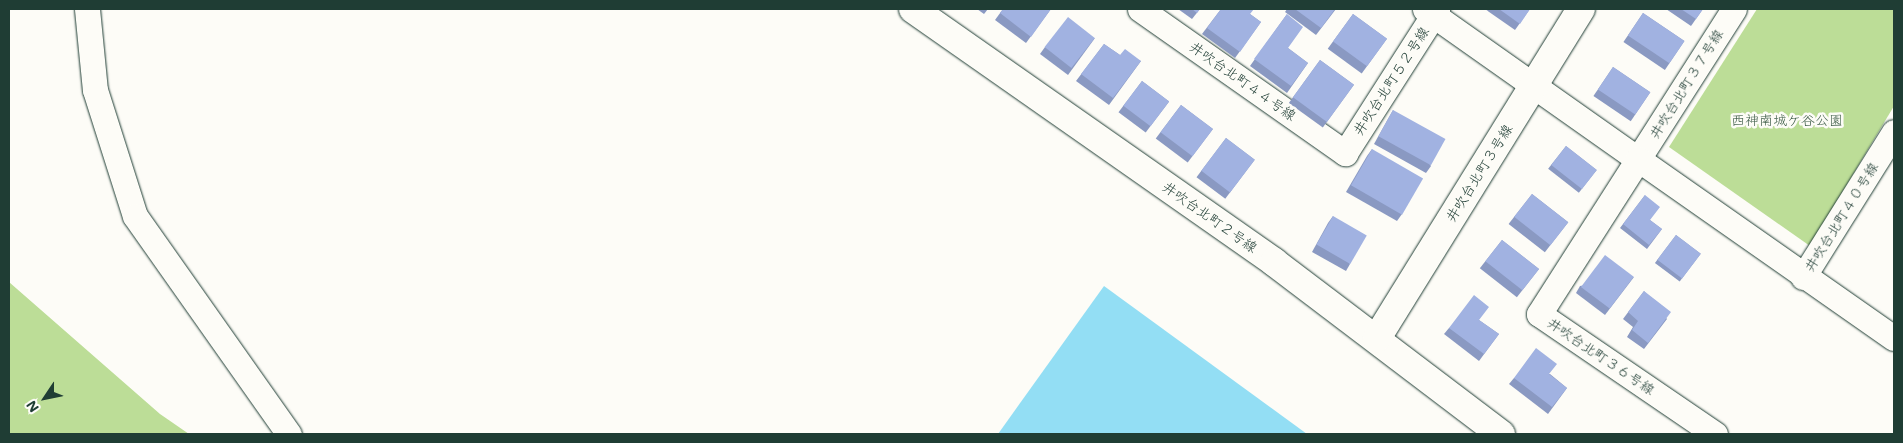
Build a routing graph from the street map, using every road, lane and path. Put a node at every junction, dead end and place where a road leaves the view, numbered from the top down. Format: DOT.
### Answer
graph roads {
  1 [pos="87,9"];
  2 [pos="914,9"];
  3 [pos="1140,9"];
  4 [pos="1581,9"];
  5 [pos="1734,9"];
  6 [pos="1432,11"];
  7 [pos="1534,84"];
  8 [pos="1892,141"];
  9 [pos="1345,153"];
  10 [pos="1638,159"];
  11 [pos="1803,277"];
  12 [pos="1377,338"];
  13 [pos="1894,338"];
  14 [pos="289,434"];
  15 [pos="1501,434"];
  16 [pos="1715,434"];
  1 -- 14 [label="street"];
  2 -- 12 [label="street, 井吹台北町２号線"];
  3 -- 9 [label="street, 井吹台北町４４号線"];
  4 -- 7 [label="street, 井吹台北町３号線"];
  5 -- 10 [label="street, 井吹台北町３７号線"];
  6 -- 7 [label="street"];
  6 -- 9 [label="street, 井吹台北町５２号線"];
  7 -- 10 [label="street"];
  7 -- 12 [label="street, 井吹台北町３号線"];
  8 -- 11 [label="street, 井吹台北町４０号線"];
  10 -- 11 [label="street"];
  10 -- 16 [label="street, 井吹台北町３６号線"];
  11 -- 13 [label="street"];
  12 -- 15 [label="street, 井吹台北町２号線"];
}
